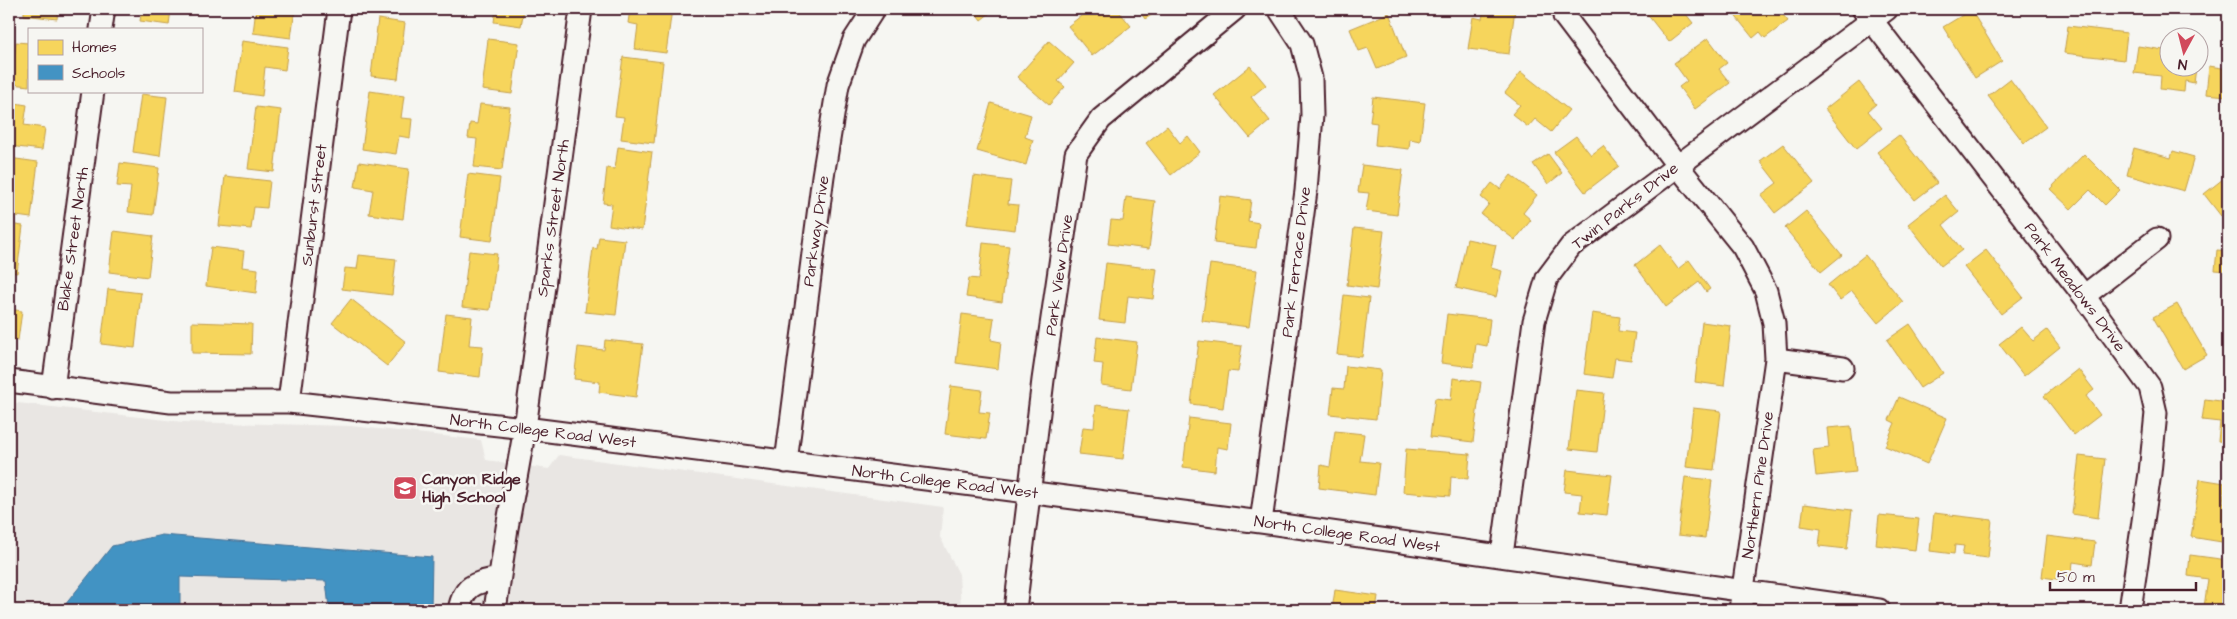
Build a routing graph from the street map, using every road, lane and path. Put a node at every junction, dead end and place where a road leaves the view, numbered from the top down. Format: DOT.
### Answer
graph roads {
  1 [pos="104,9"];
  2 [pos="339,9"];
  3 [pos="581,9"];
  4 [pos="874,9"];
  5 [pos="1235,9"];
  6 [pos="1280,9"];
  7 [pos="1874,13"];
  8 [pos="1564,16"];
  9 [pos="101,28"];
  10 [pos="93,92"];
  11 [pos="1677,165"];
  12 [pos="2157,239"];
  13 [pos="2084,296"];
  14 [pos="1776,359"];
  15 [pos="1843,368"];
  16 [pos="9,381"];
  17 [pos="53,388"];
  18 [pos="290,402"];
  19 [pos="525,428"];
  20 [pos="786,462"];
  21 [pos="1028,493"];
  22 [pos="1261,522"];
  23 [pos="1502,555"];
  24 [pos="499,578"];
  25 [pos="1742,601"];
  26 [pos="459,610"];
  27 [pos="495,610"];
  28 [pos="1015,610"];
  29 [pos="1879,610"];
  30 [pos="2130,610"];
  1 -- 9 [label="street"];
  2 -- 18 [label="street, Sunburst Street"];
  3 -- 19 [label="street, Sparks Street North"];
  4 -- 20 [label="street, Parkway Drive"];
  5 -- 21 [label="street, Park View Drive"];
  6 -- 22 [label="street, Park Terrace Drive"];
  7 -- 11 [label="street, Twin Parks Drive"];
  7 -- 13 [label="street, Park Meadows Drive"];
  8 -- 11 [label="street, Northern Pine Drive"];
  10 -- 17 [label="street, Blake Street North"];
  11 -- 14 [label="street, Northern Pine Drive"];
  11 -- 23 [label="street, Twin Parks Drive"];
  12 -- 13 [label="street"];
  13 -- 30 [label="street, Park Meadows Drive"];
  14 -- 15 [label="street"];
  14 -- 25 [label="street, Northern Pine Drive"];
  16 -- 17 [label="street, North College Road West"];
  17 -- 18 [label="street, North College Road West"];
  18 -- 19 [label="street, North College Road West"];
  19 -- 20 [label="street, North College Road West"];
  19 -- 24 [label="street, Sparks Street North"];
  20 -- 21 [label="street, North College Road West"];
  21 -- 22 [label="street, North College Road West"];
  21 -- 28 [label="street, Park View Drive"];
  22 -- 23 [label="street, North College Road West"];
  23 -- 25 [label="street, North College Road West"];
  24 -- 26 [label="street"];
  24 -- 27 [label="street, Sparks Street North"];
  25 -- 29 [label="street, North College Road West"];
}
